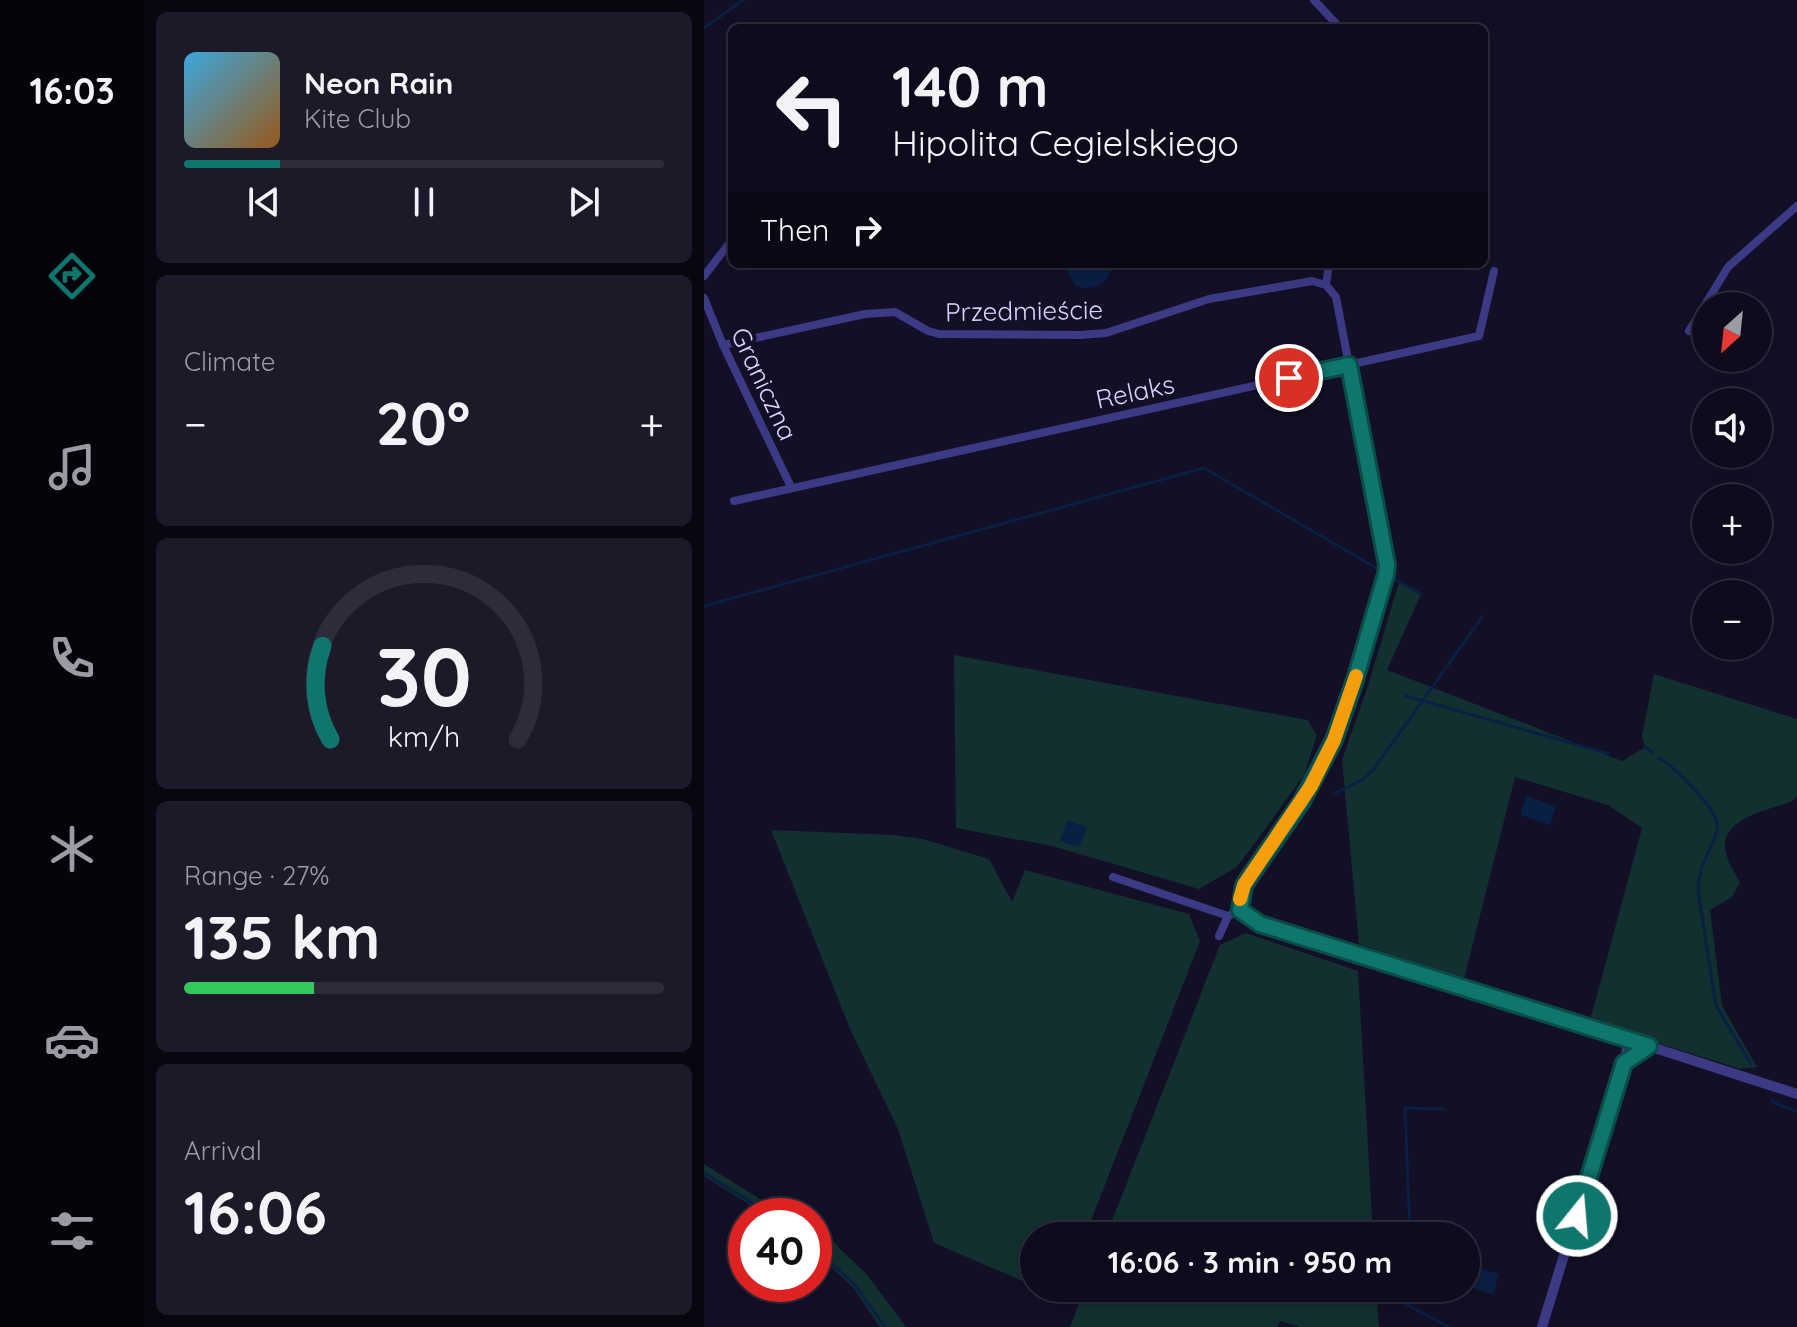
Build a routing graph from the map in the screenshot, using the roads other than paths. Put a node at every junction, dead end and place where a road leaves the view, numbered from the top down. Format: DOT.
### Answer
graph roads {
  1 [pos="1314,0"];
  2 [pos="1336,24"];
  3 [pos="1797,206"];
  4 [pos="728,245"];
  5 [pos="1328,268"];
  6 [pos="1494,271"];
  7 [pos="704,276"];
  8 [pos="1326,285"];
  9 [pos="704,298"];
  10 [pos="1689,331"];
  11 [pos="723,345"];
  12 [pos="1349,365"];
  13 [pos="791,487"];
  14 [pos="734,501"];
  15 [pos="1113,877"];
  16 [pos="1240,910"];
  17 [pos="1228,916"];
  18 [pos="1219,936"];
  19 [pos="1630,1040"];
  20 [pos="1649,1046"];
  21 [pos="1624,1063"];
  22 [pos="1797,1094"];
  23 [pos="1542,1327"];
  1 -- 2 [label="street"];
  3 -- 10 [label="street"];
  4 -- 7 [label="street"];
  5 -- 8 [label="street"];
  6 -- 12 [label="street, Relaks"];
  8 -- 11 [label="street, Przedmieście"];
  8 -- 12 [label="street"];
  9 -- 11 [label="street, Graniczna"];
  11 -- 13 [label="street, Graniczna"];
  12 -- 13 [label="street, Relaks"];
  12 -- 16 [label="street"];
  13 -- 14 [label="street, Relaks"];
  15 -- 17 [label="street"];
  16 -- 17 [label="street"];
  16 -- 19 [label="street"];
  17 -- 18 [label="street"];
  19 -- 20 [label="street"];
  19 -- 21 [label="street"];
  20 -- 21 [label="street"];
  20 -- 22 [label="street"];
  21 -- 23 [label="street"];
}
